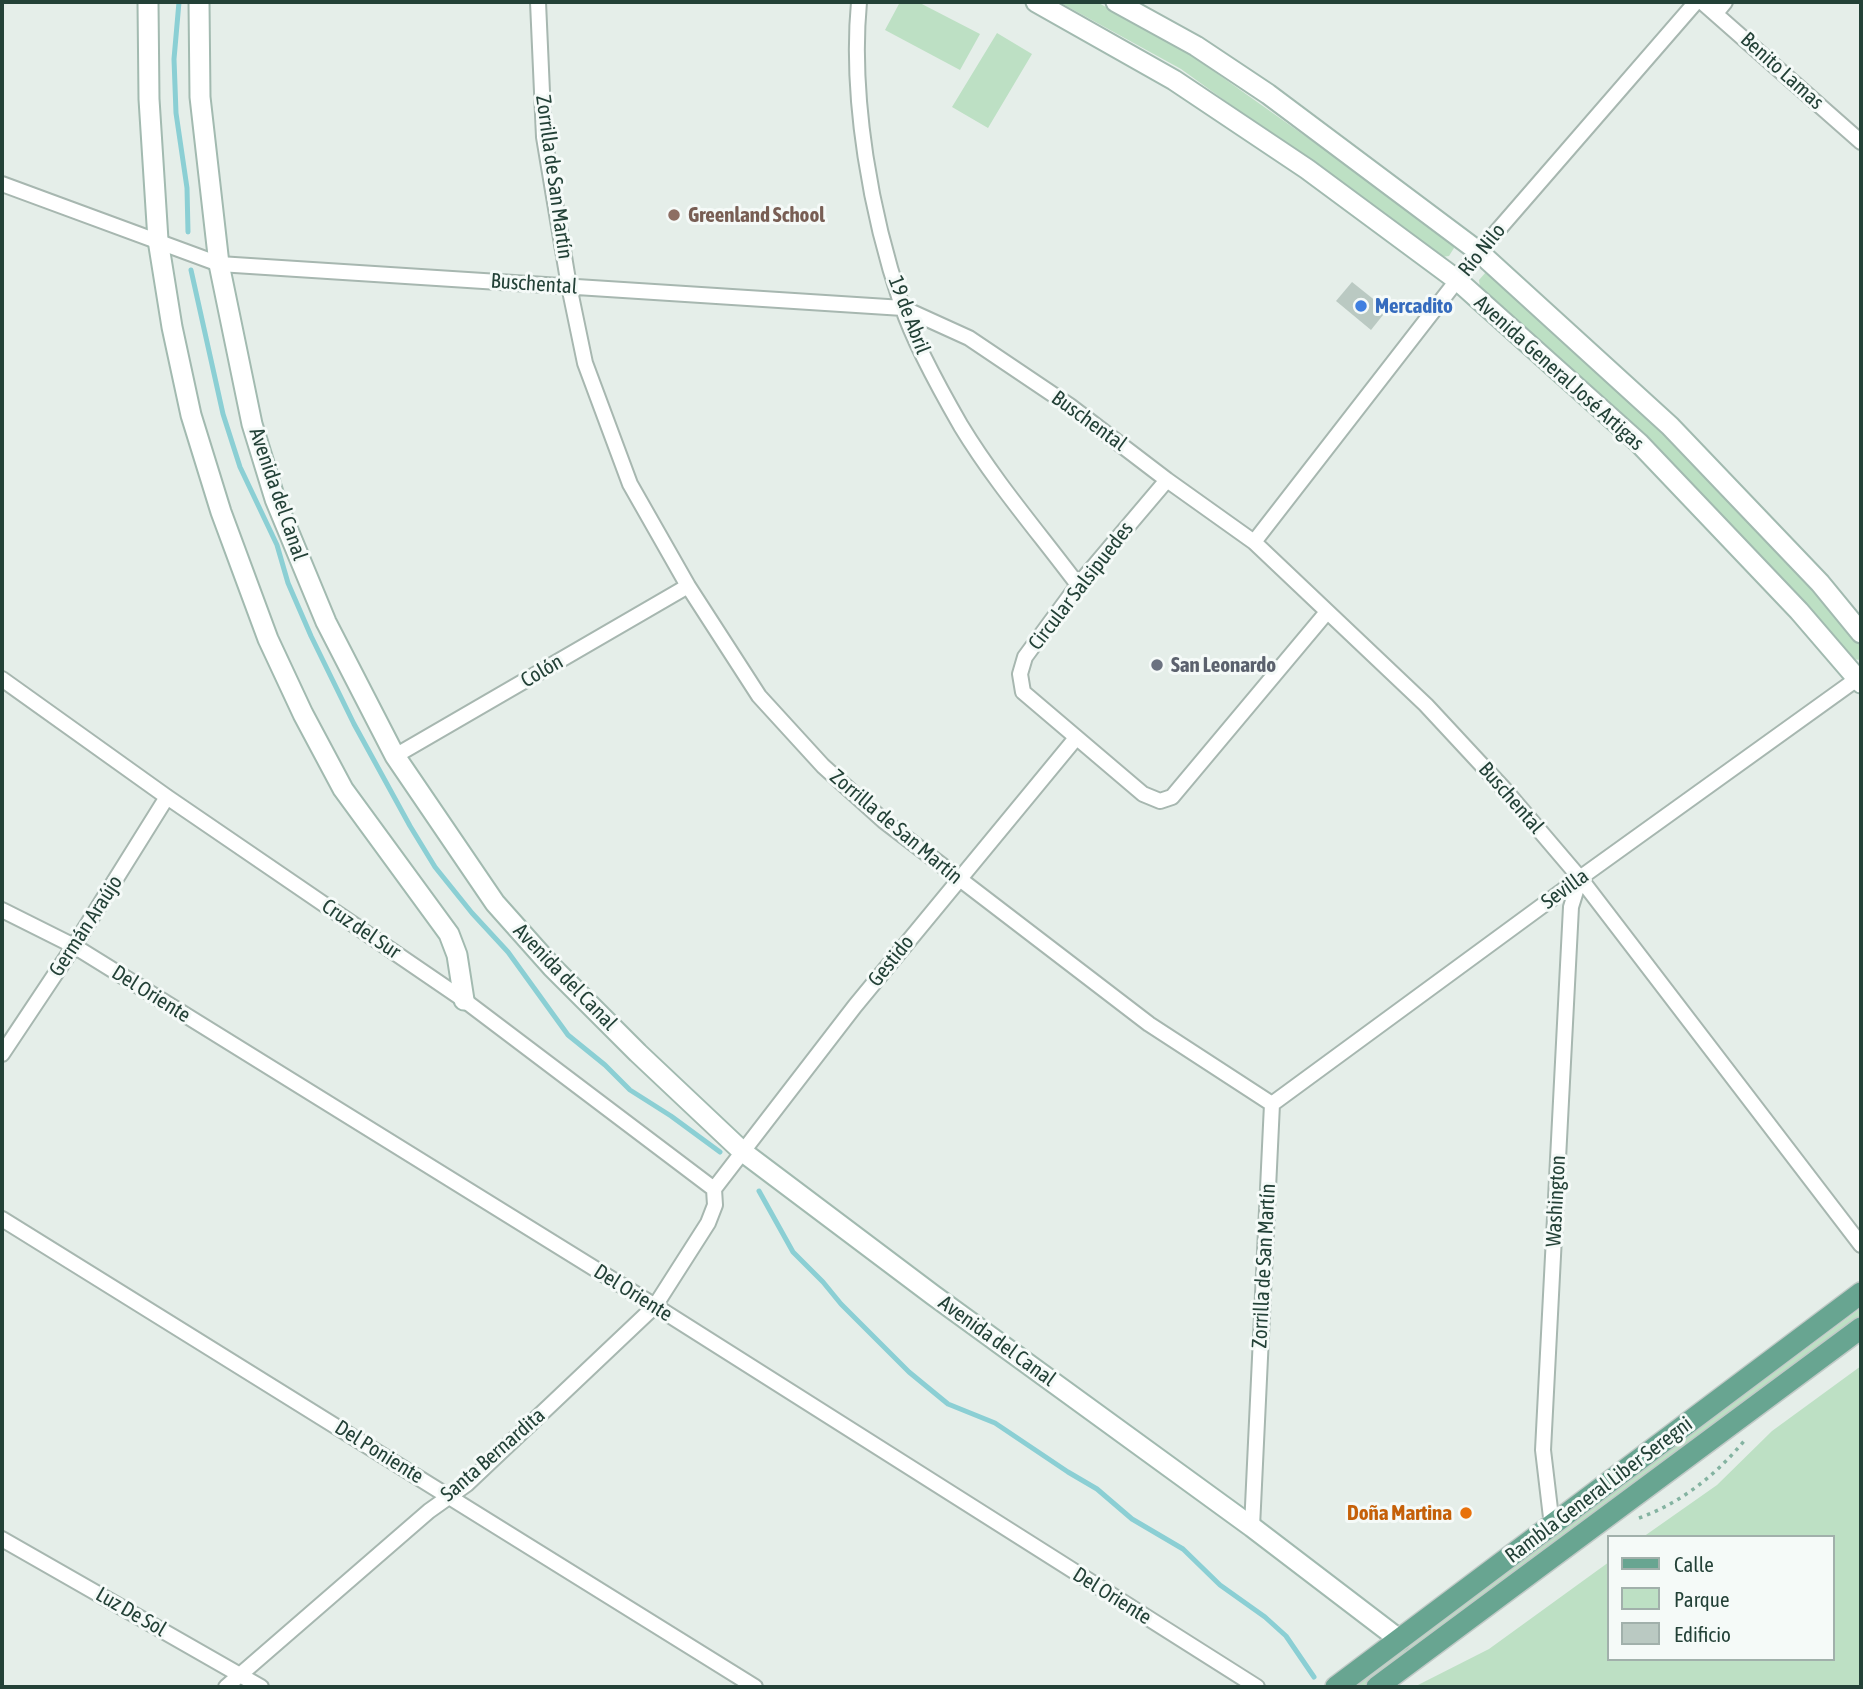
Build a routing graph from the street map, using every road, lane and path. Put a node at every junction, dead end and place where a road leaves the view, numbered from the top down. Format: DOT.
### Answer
graph roads {
  1 [pos="148,2"];
  2 [pos="199,2"];
  3 [pos="538,2"];
  4 [pos="859,2"];
  5 [pos="1036,2"];
  6 [pos="1116,2"];
  7 [pos="1696,2"];
  8 [pos="1702,2"];
  9 [pos="1721,7"];
  10 [pos="1861,142"];
  11 [pos="2,184"];
  12 [pos="158,240"];
  13 [pos="1479,252"];
  14 [pos="219,264"];
  15 [pos="1457,280"];
  16 [pos="569,286"];
  17 [pos="903,308"];
  18 [pos="1167,480"];
  19 [pos="1254,542"];
  20 [pos="1079,585"];
  21 [pos="688,586"];
  22 [pos="1327,612"];
  23 [pos="1861,633"];
  24 [pos="2,678"];
  25 [pos="1860,679"];
  26 [pos="1076,738"];
  27 [pos="395,756"];
  28 [pos="167,797"];
  29 [pos="1580,878"];
  30 [pos="958,879"];
  31 [pos="2,910"];
  32 [pos="74,946"];
  33 [pos="464,1000"];
  34 [pos="2,1054"];
  35 [pos="1272,1104"];
  36 [pos="743,1152"];
  37 [pos="714,1189"];
  38 [pos="2,1219"];
  39 [pos="1861,1245"];
  40 [pos="1861,1293"];
  41 [pos="655,1306"];
  42 [pos="1861,1328"];
  43 [pos="449,1497"];
  44 [pos="1552,1526"];
  45 [pos="1252,1527"];
  46 [pos="2,1539"];
  47 [pos="1400,1640"];
  48 [pos="241,1675"];
  49 [pos="226,1687"];
  50 [pos="261,1687"];
  51 [pos="755,1687"];
  52 [pos="1257,1687"];
  53 [pos="1336,1687"];
  54 [pos="1377,1687"];
  1 -- 12 [label="street"];
  2 -- 14 [label="street, Avenida del Canal"];
  3 -- 16 [label="street, Zorrilla de San Martín"];
  4 -- 17 [label="street, 19 de Abril"];
  5 -- 15 [label="street, Avenida General José Artigas"];
  6 -- 13 [label="street, Avenida General José Artigas"];
  7 -- 13 [label="street, Río Nilo"];
  8 -- 9 [label="street, Benito Lamas"];
  9 -- 10 [label="street, Benito Lamas"];
  11 -- 12 [label="street, Buschental"];
  12 -- 14 [label="street, Buschental"];
  12 -- 33 [label="street"];
  13 -- 15 [label="street, Río Nilo"];
  13 -- 23 [label="street, Avenida General José Artigas"];
  14 -- 16 [label="street, Buschental"];
  14 -- 27 [label="street, Avenida del Canal"];
  15 -- 19 [label="street, Río Nilo"];
  15 -- 25 [label="street, Avenida General José Artigas"];
  16 -- 17 [label="street, Buschental"];
  16 -- 21 [label="street, Zorrilla de San Martín"];
  17 -- 18 [label="street, Buschental"];
  17 -- 20 [label="street, 19 de Abril"];
  18 -- 19 [label="street, Buschental"];
  18 -- 20 [label="street, Circular Salsipuedes"];
  19 -- 22 [label="street, Buschental"];
  20 -- 26 [label="street, Circular Salsipuedes"];
  21 -- 27 [label="street, Colón"];
  21 -- 30 [label="street, Zorrilla de San Martín"];
  22 -- 26 [label="street, Circular Salsipuedes"];
  22 -- 29 [label="street, Buschental"];
  24 -- 28 [label="street, Cruz del Sur"];
  25 -- 29 [label="street, Sevilla"];
  26 -- 30 [label="street, Gestido"];
  27 -- 36 [label="street, Avenida del Canal"];
  28 -- 32 [label="street, Germán Araújo"];
  28 -- 33 [label="street, Cruz del Sur"];
  29 -- 35 [label="street, Sevilla"];
  29 -- 39 [label="street, Buschental"];
  29 -- 44 [label="street, Washington"];
  30 -- 35 [label="street, Zorrilla de San Martín"];
  30 -- 36 [label="street, Gestido"];
  31 -- 32 [label="street, Del Oriente"];
  32 -- 34 [label="street, Germán Araújo"];
  32 -- 41 [label="street, Del Oriente"];
  33 -- 37 [label="street, Cruz del Sur"];
  35 -- 45 [label="street, Zorrilla de San Martín"];
  36 -- 37 [label="street, Gestido"];
  36 -- 45 [label="street, Avenida del Canal"];
  37 -- 41 [label="street, Santa Bernardita"];
  38 -- 43 [label="street, Del Poniente"];
  40 -- 44 [label="main road, Rambla General Liber Seregni"];
  41 -- 43 [label="street, Santa Bernardita"];
  41 -- 52 [label="street, Del Oriente"];
  42 -- 54 [label="main road, Rambla General Liber Seregni"];
  43 -- 48 [label="street, Santa Bernardita"];
  43 -- 51 [label="street, Del Poniente"];
  44 -- 47 [label="main road, Rambla General Liber Seregni"];
  45 -- 47 [label="street, Avenida del Canal"];
  46 -- 48 [label="street, Luz De Sol"];
  47 -- 53 [label="main road, Rambla General Liber Seregni"];
  48 -- 49 [label="street, Santa Bernardita"];
  48 -- 50 [label="street, Luz De Sol"];
}
